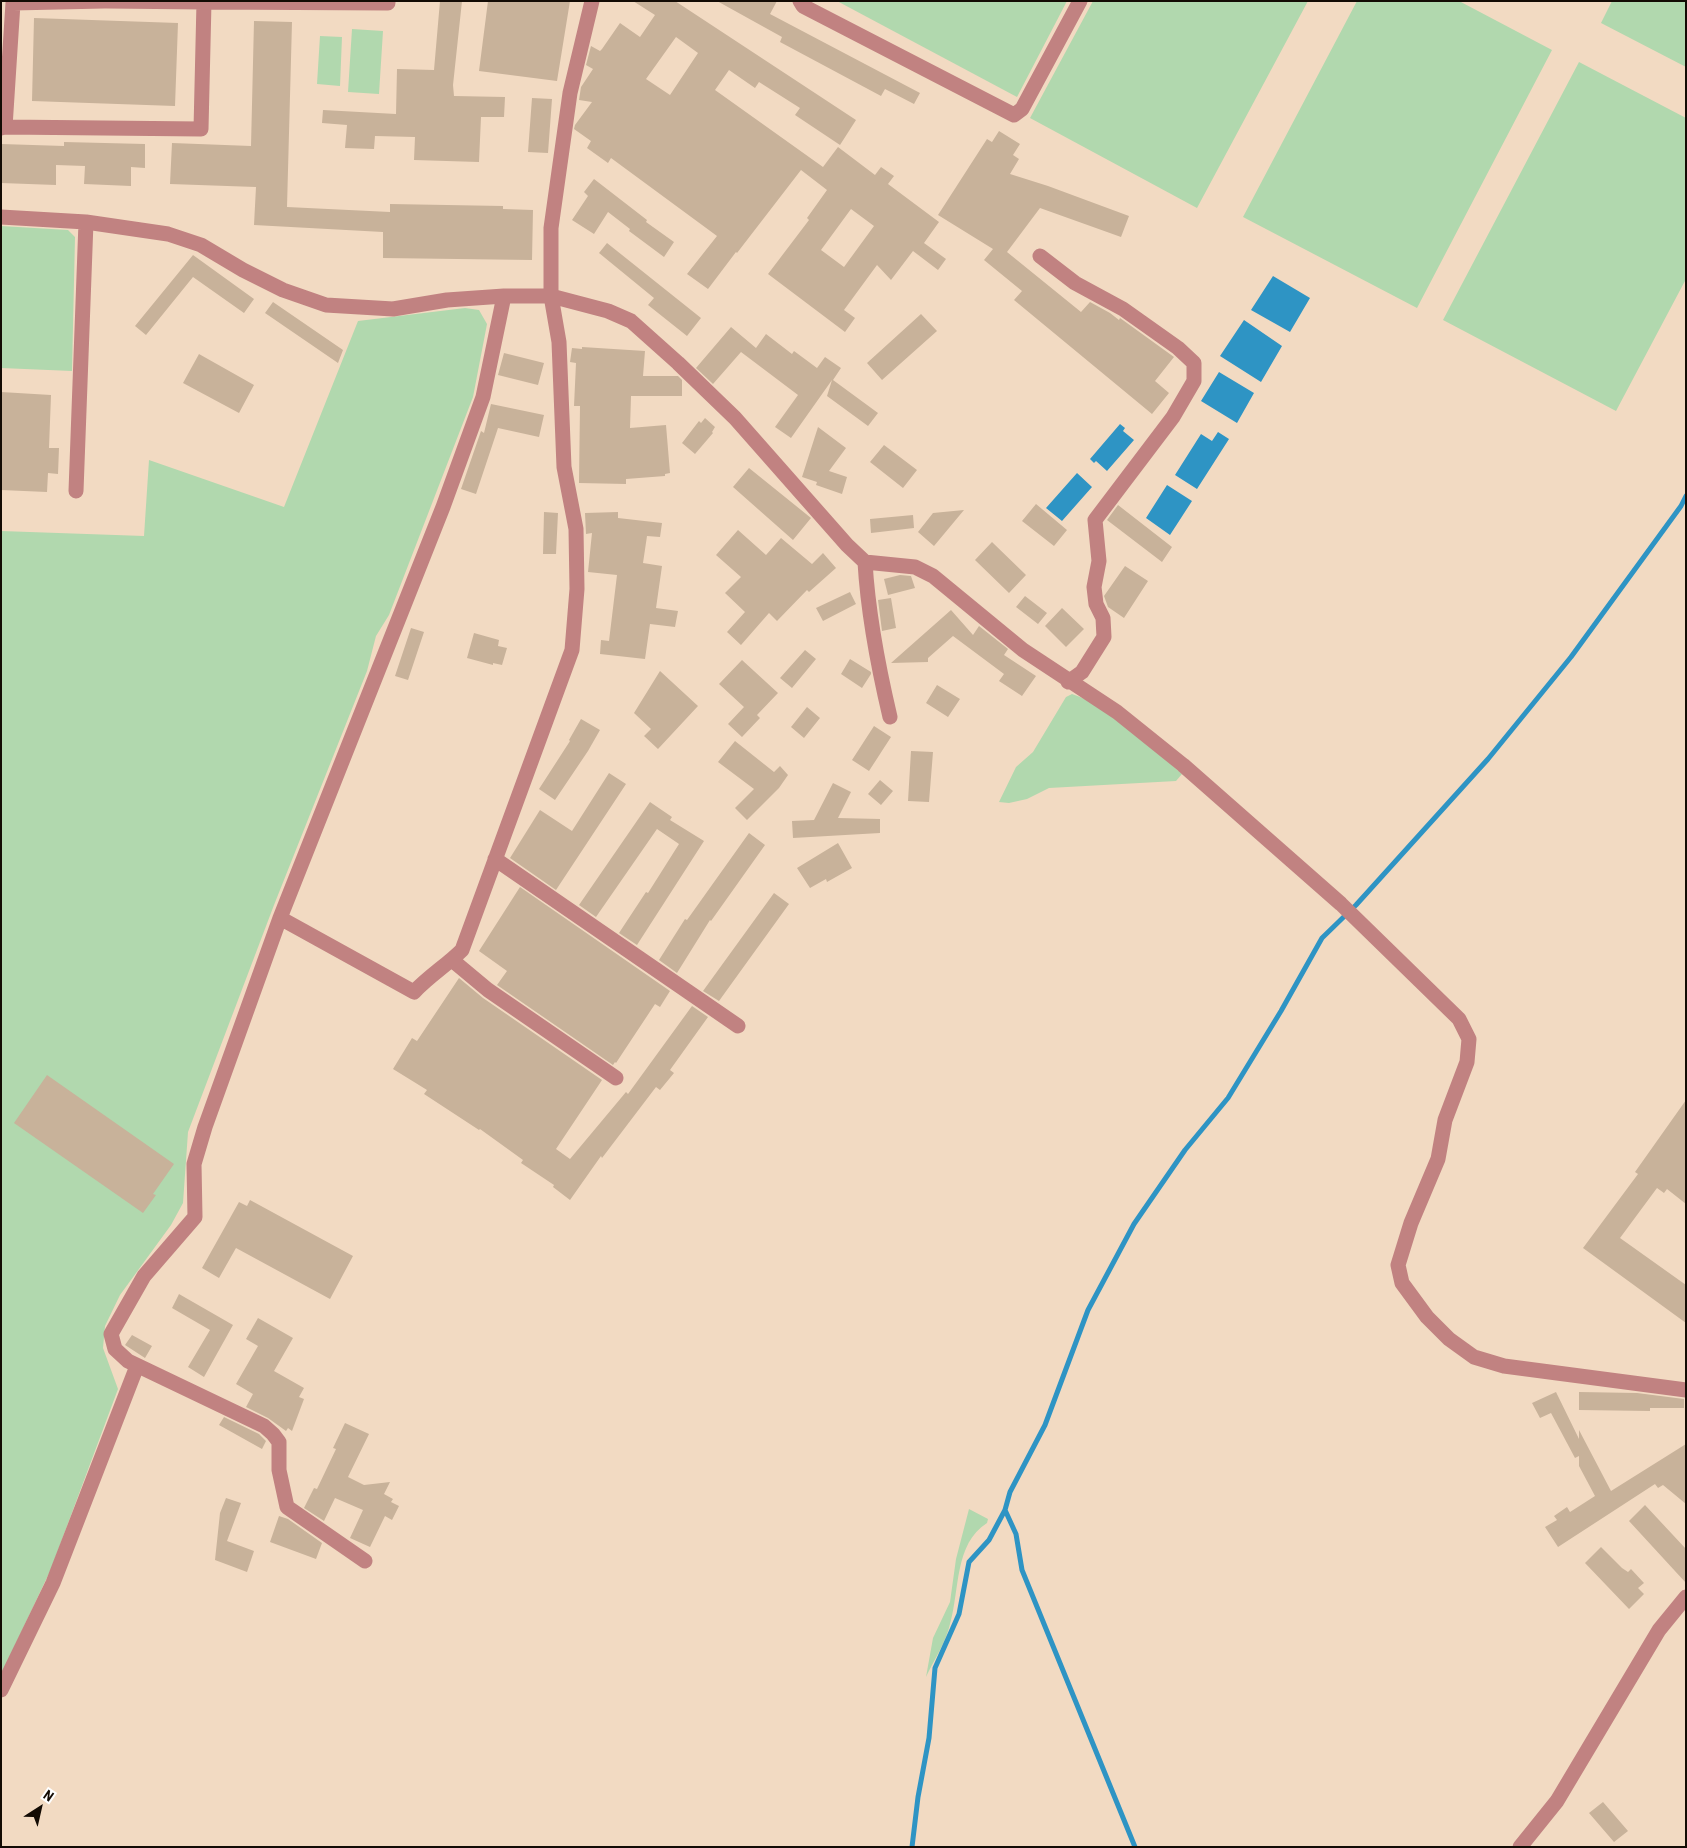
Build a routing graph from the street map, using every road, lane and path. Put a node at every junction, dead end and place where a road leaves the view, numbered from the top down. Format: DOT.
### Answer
graph roads {
  1 [pos="106,1"];
  2 [pos="388,1"];
  3 [pos="592,1"];
  4 [pos="800,1"];
  5 [pos="1080,1"];
  6 [pos="204,2"];
  7 [pos="3,127"];
  8 [pos="1,217"];
  9 [pos="86,222"];
  10 [pos="1040,256"];
  11 [pos="504,296"];
  12 [pos="551,296"];
  13 [pos="76,491"];
  14 [pos="865,562"];
  15 [pos="1068,682"];
  16 [pos="890,717"];
  17 [pos="495,859"];
  18 [pos="280,918"];
  19 [pos="452,960"];
  20 [pos="738,1026"];
  21 [pos="616,1078"];
  22 [pos="137,1366"];
  23 [pos="1686,1390"];
  24 [pos="364,1560"];
  25 [pos="1686,1597"];
  26 [pos="1,1690"];
  27 [pos="1520,1847"];
  1 -- 6 [label="street"];
  1 -- 7 [label="street"];
  2 -- 6 [label="street"];
  3 -- 12 [label="street"];
  4 -- 5 [label="street"];
  6 -- 7 [label="street"];
  8 -- 9 [label="street"];
  9 -- 11 [label="street"];
  9 -- 13 [label="street"];
  10 -- 15 [label="street"];
  11 -- 12 [label="street"];
  11 -- 18 [label="street"];
  12 -- 14 [label="street"];
  12 -- 17 [label="street"];
  14 -- 15 [label="street"];
  14 -- 16 [label="street"];
  15 -- 23 [label="street"];
  17 -- 19 [label="street"];
  17 -- 20 [label="street"];
  18 -- 19 [label="street"];
  18 -- 22 [label="street"];
  19 -- 21 [label="street"];
  22 -- 24 [label="street"];
  22 -- 26 [label="street"];
  25 -- 27 [label="street"];
}
